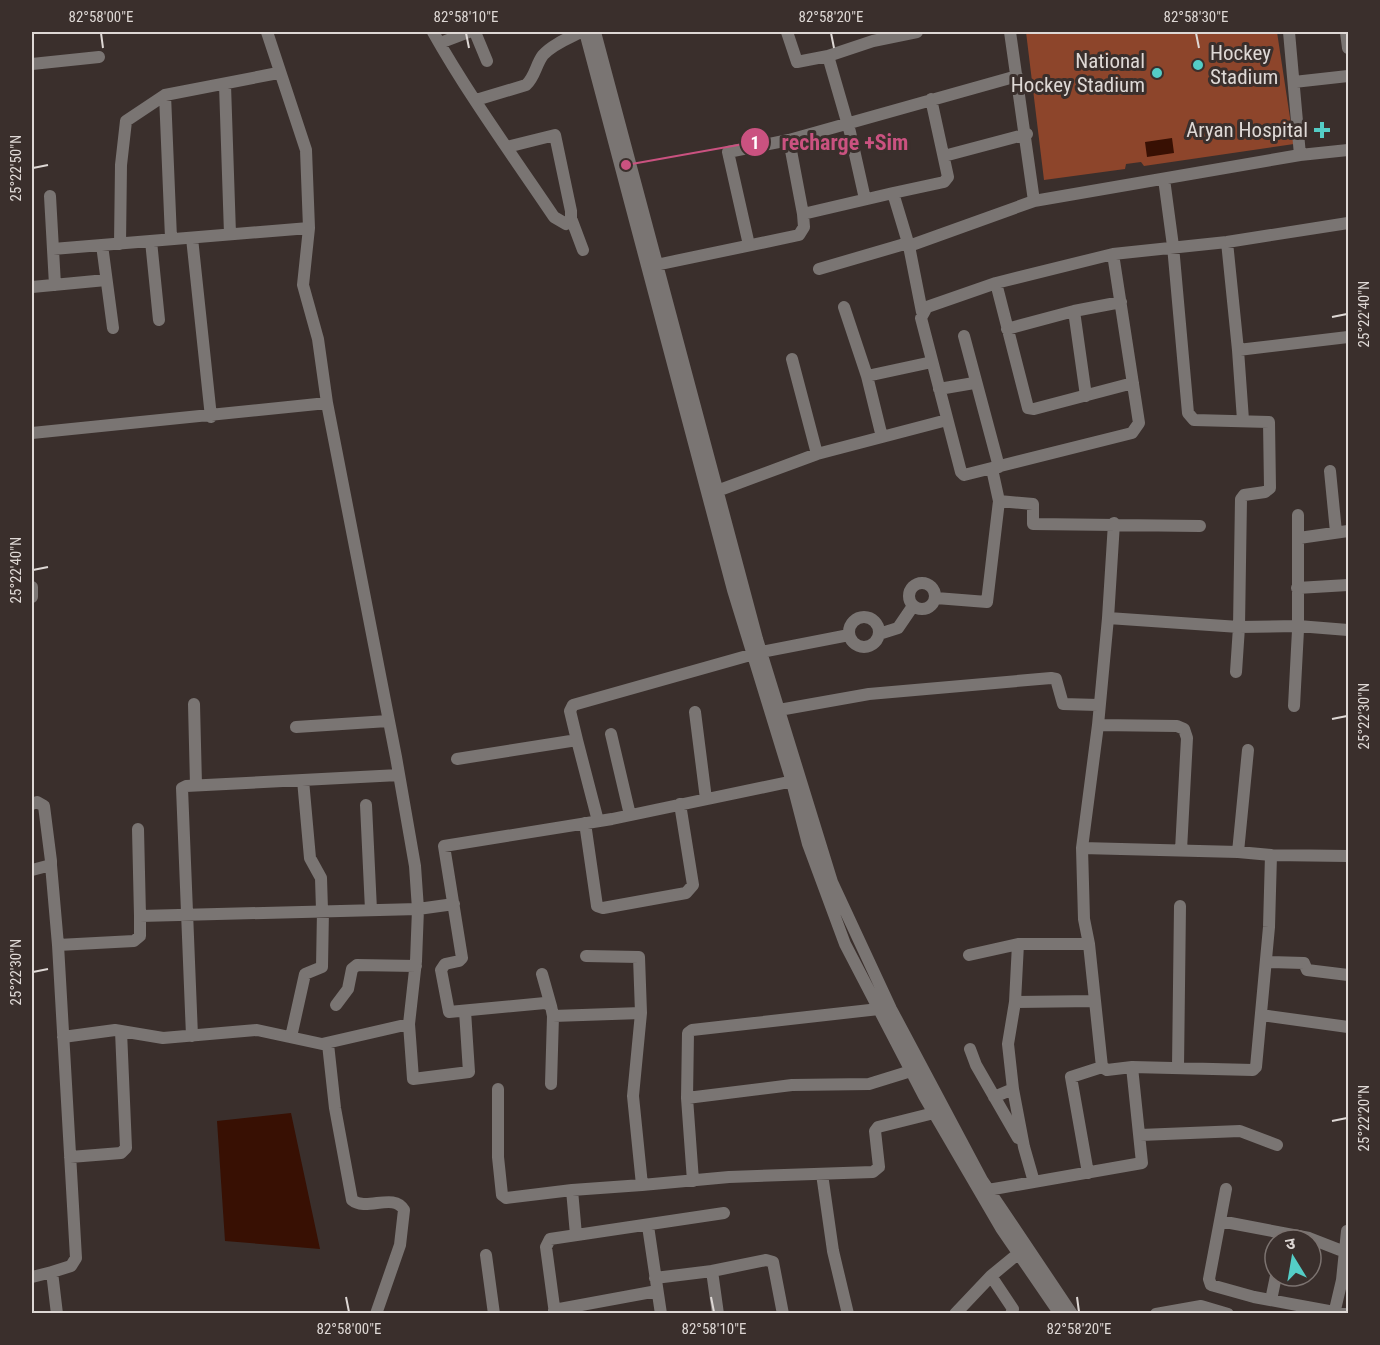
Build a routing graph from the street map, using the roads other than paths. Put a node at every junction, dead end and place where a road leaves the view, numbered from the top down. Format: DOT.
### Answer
graph roads {
  1 [pos="267,32"];
  2 [pos="433,32"];
  3 [pos="469,32"];
  4 [pos="475,32"];
  5 [pos="583,32"];
  6 [pos="595,32"];
  7 [pos="787,32"];
  8 [pos="917,32"];
  9 [pos="1010,32"];
  10 [pos="1289,32"];
  11 [pos="1346,32"];
  12 [pos="867,37"];
  13 [pos="440,43"];
  14 [pos="1348,48"];
  15 [pos="828,56"];
  16 [pos="99,57"];
  17 [pos="487,61"];
  18 [pos="32,64"];
  19 [pos="279,73"];
  20 [pos="1017,76"];
  21 [pos="1348,76"];
  22 [pos="1294,82"];
  23 [pos="225,85"];
  24 [pos="165,95"];
  25 [pos="476,99"];
  26 [pos="932,99"];
  27 [pos="846,122"];
  28 [pos="1027,134"];
  29 [pos="789,140"];
  30 [pos="507,147"];
  31 [pos="1348,150"];
  32 [pos="1300,155"];
  33 [pos="944,156"];
  34 [pos="1164,179"];
  35 [pos="893,193"];
  36 [pos="50,196"];
  37 [pos="866,199"];
  38 [pos="1034,201"];
  39 [pos="803,214"];
  40 [pos="571,218"];
  41 [pos="1348,223"];
  42 [pos="309,228"];
  43 [pos="230,234"];
  44 [pos="171,238"];
  45 [pos="192,238"];
  46 [pos="151,241"];
  47 [pos="1227,242"];
  48 [pos="120,244"];
  49 [pos="102,245"];
  50 [pos="749,245"];
  51 [pos="908,245"];
  52 [pos="1173,246"];
  53 [pos="53,249"];
  54 [pos="583,250"];
  55 [pos="1113,254"];
  56 [pos="656,265"];
  57 [pos="819,268"];
  58 [pos="106,280"];
  59 [pos="996,283"];
  60 [pos="56,285"];
  61 [pos="32,287"];
  62 [pos="1120,302"];
  63 [pos="844,307"];
  64 [pos="1074,311"];
  65 [pos="922,312"];
  66 [pos="159,320"];
  67 [pos="113,328"];
  68 [pos="1008,329"];
  69 [pos="964,336"];
  70 [pos="1348,337"];
  71 [pos="1238,350"];
  72 [pos="792,359"];
  73 [pos="932,362"];
  74 [pos="867,376"];
  75 [pos="974,383"];
  76 [pos="1133,383"];
  77 [pos="939,389"];
  78 [pos="1086,396"];
  79 [pos="327,403"];
  80 [pos="211,417"];
  81 [pos="947,420"];
  82 [pos="1243,420"];
  83 [pos="32,433"];
  84 [pos="882,437"];
  85 [pos="817,454"];
  86 [pos="995,468"];
  87 [pos="1330,471"];
  88 [pos="717,491"];
  89 [pos="999,501"];
  90 [pos="1298,515"];
  91 [pos="1114,523"];
  92 [pos="1200,526"];
  93 [pos="1342,531"];
  94 [pos="1299,538"];
  95 [pos="1348,585"];
  96 [pos="32,586"];
  97 [pos="1297,588"];
  98 [pos="32,597"];
  99 [pos="936,598"];
  100 [pos="913,606"];
  101 [pos="1108,618"];
  102 [pos="1298,626"];
  103 [pos="1239,627"];
  104 [pos="1348,630"];
  105 [pos="879,634"];
  106 [pos="849,635"];
  107 [pos="757,654"];
  108 [pos="1236,672"];
  109 [pos="194,704"];
  110 [pos="1098,705"];
  111 [pos="1294,706"];
  112 [pos="779,710"];
  113 [pos="695,712"];
  114 [pos="388,721"];
  115 [pos="1098,725"];
  116 [pos="296,727"];
  117 [pos="611,734"];
  118 [pos="577,740"];
  119 [pos="1248,750"];
  120 [pos="457,759"];
  121 [pos="399,775"];
  122 [pos="303,780"];
  123 [pos="797,781"];
  124 [pos="196,785"];
  125 [pos="706,799"];
  126 [pos="32,804"];
  127 [pos="680,804"];
  128 [pos="366,805"];
  129 [pos="630,815"];
  130 [pos="592,822"];
  131 [pos="138,828"];
  132 [pos="1082,848"];
  133 [pos="1181,850"];
  134 [pos="1238,852"];
  135 [pos="1271,855"];
  136 [pos="1348,856"];
  137 [pos="51,865"];
  138 [pos="32,870"];
  139 [pos="454,904"];
  140 [pos="1180,906"];
  141 [pos="418,909"];
  142 [pos="322,910"];
  143 [pos="371,910"];
  144 [pos="189,914"];
  145 [pos="140,916"];
  146 [pos="1018,944"];
  147 [pos="1089,944"];
  148 [pos="58,945"];
  149 [pos="969,955"];
  150 [pos="586,956"];
  151 [pos="1267,962"];
  152 [pos="416,966"];
  153 [pos="543,974"];
  154 [pos="1348,975"];
  155 [pos="1095,1001"];
  156 [pos="1015,1002"];
  157 [pos="336,1005"];
  158 [pos="879,1009"];
  159 [pos="465,1011"];
  160 [pos="552,1011"];
  161 [pos="641,1013"];
  162 [pos="1261,1015"];
  163 [pos="409,1024"];
  164 [pos="1348,1027"];
  165 [pos="121,1031"];
  166 [pos="192,1036"];
  167 [pos="63,1037"];
  168 [pos="291,1037"];
  169 [pos="328,1044"];
  170 [pos="970,1050"];
  171 [pos="1102,1067"];
  172 [pos="1132,1067"];
  173 [pos="1178,1067"];
  174 [pos="911,1071"];
  175 [pos="551,1083"];
  176 [pos="498,1089"];
  177 [pos="1013,1089"];
  178 [pos="994,1096"];
  179 [pos="687,1098"];
  180 [pos="934,1113"];
  181 [pos="1140,1135"];
  182 [pos="1277,1145"];
  183 [pos="1024,1147"];
  184 [pos="70,1157"];
  185 [pos="1088,1173"];
  186 [pos="822,1174"];
  187 [pos="693,1181"];
  188 [pos="1034,1182"];
  189 [pos="642,1185"];
  190 [pos="1226,1189"];
  191 [pos="572,1190"];
  192 [pos="988,1190"];
  193 [pos="724,1213"];
  194 [pos="1220,1221"];
  195 [pos="648,1226"];
  196 [pos="1263,1231"];
  197 [pos="1347,1231"];
  198 [pos="576,1235"];
  199 [pos="1323,1242"];
  200 [pos="1345,1252"];
  201 [pos="1019,1253"];
  202 [pos="486,1255"];
  203 [pos="712,1271"];
  204 [pos="52,1272"];
  205 [pos="991,1276"];
  206 [pos="32,1277"];
  207 [pos="656,1285"];
  208 [pos="1274,1288"];
  209 [pos="1271,1300"];
  210 [pos="555,1312"];
  211 [pos="1338,1313"];
  212 [pos="57,1314"];
  213 [pos="376,1314"];
  214 [pos="494,1314"];
  215 [pos="661,1314"];
  216 [pos="718,1314"];
  217 [pos="783,1314"];
  218 [pos="848,1314"];
  219 [pos="955,1314"];
  220 [pos="1011,1314"];
  221 [pos="1060,1314"];
  222 [pos="1072,1314"];
  223 [pos="1156,1314"];
  224 [pos="1228,1314"];
  1 -- 19 [label="street"];
  2 -- 13 [label="street"];
  3 -- 13 [label="street"];
  4 -- 17 [label="street"];
  5 -- 25 [label="street"];
  5 -- 107 [label="street"];
  6 -- 56 [label="street"];
  7 -- 15 [label="street"];
  8 -- 12 [label="street"];
  9 -- 20 [label="street"];
  10 -- 22 [label="street"];
  11 -- 14 [label="street"];
  12 -- 15 [label="street"];
  13 -- 25 [label="street"];
  15 -- 27 [label="street"];
  16 -- 18 [label="street"];
  19 -- 23 [label="street"];
  19 -- 42 [label="street"];
  20 -- 26 [label="street"];
  20 -- 28 [label="street"];
  21 -- 22 [label="street"];
  22 -- 32 [label="street"];
  23 -- 24 [label="street"];
  23 -- 43 [label="street"];
  24 -- 44 [label="street"];
  24 -- 48 [label="street"];
  25 -- 30 [label="street"];
  26 -- 27 [label="street"];
  26 -- 33 [label="street"];
  27 -- 29 [label="street"];
  27 -- 37 [label="street"];
  28 -- 33 [label="street"];
  28 -- 38 [label="street"];
  29 -- 39 [label="street"];
  29 -- 50 [label="street"];
  30 -- 40 [label="street"];
  30 -- 40 [label="street"];
  31 -- 32 [label="street"];
  32 -- 34 [label="street"];
  33 -- 35 [label="street"];
  34 -- 38 [label="street"];
  34 -- 52 [label="street"];
  35 -- 37 [label="street"];
  35 -- 51 [label="street"];
  36 -- 53 [label="street"];
  37 -- 39 [label="street"];
  38 -- 51 [label="street"];
  39 -- 50 [label="street"];
  40 -- 54 [label="street"];
  41 -- 47 [label="street"];
  42 -- 43 [label="street"];
  42 -- 79 [label="street"];
  43 -- 45 [label="street"];
  44 -- 45 [label="street"];
  44 -- 46 [label="street"];
  45 -- 80 [label="street"];
  46 -- 48 [label="street"];
  46 -- 66 [label="street"];
  47 -- 52 [label="street"];
  47 -- 71 [label="street"];
  48 -- 49 [label="street"];
  49 -- 53 [label="street"];
  49 -- 58 [label="street"];
  50 -- 56 [label="street"];
  51 -- 57 [label="street"];
  51 -- 65 [label="street"];
  52 -- 55 [label="street"];
  52 -- 82 [label="street"];
  53 -- 60 [label="street"];
  55 -- 59 [label="street"];
  55 -- 62 [label="street"];
  56 -- 88 [label="street"];
  58 -- 60 [label="street"];
  58 -- 67 [label="street"];
  59 -- 65 [label="street"];
  59 -- 68 [label="street"];
  60 -- 61 [label="street"];
  62 -- 64 [label="street"];
  62 -- 76 [label="street"];
  63 -- 74 [label="street"];
  64 -- 68 [label="street"];
  64 -- 78 [label="street"];
  65 -- 73 [label="street"];
  68 -- 78 [label="street"];
  69 -- 75 [label="street"];
  70 -- 71 [label="street"];
  71 -- 82 [label="street"];
  72 -- 85 [label="street"];
  73 -- 74 [label="street"];
  73 -- 77 [label="street"];
  74 -- 84 [label="street"];
  75 -- 77 [label="street"];
  75 -- 86 [label="street"];
  76 -- 78 [label="street"];
  76 -- 86 [label="street"];
  77 -- 81 [label="street"];
  79 -- 80 [label="street"];
  79 -- 114 [label="street"];
  80 -- 83 [label="street"];
  81 -- 84 [label="street"];
  81 -- 86 [label="street"];
  82 -- 103 [label="street"];
  84 -- 85 [label="street"];
  85 -- 88 [label="street"];
  86 -- 89 [label="street"];
  87 -- 93 [label="street"];
  88 -- 107 [label="street"];
  89 -- 91 [label="street"];
  89 -- 99 [label="street"];
  90 -- 94 [label="street"];
  91 -- 92 [label="street"];
  91 -- 101 [label="street"];
  93 -- 94 [label="street"];
  94 -- 97 [label="street"];
  95 -- 97 [label="street"];
  96 -- 98 [label="street"];
  97 -- 102 [label="street"];
  99 -- 100 [label="street"];
  99 -- 100 [label="street"];
  100 -- 105 [label="street"];
  101 -- 103 [label="street"];
  101 -- 110 [label="street"];
  102 -- 103 [label="street"];
  102 -- 104 [label="street"];
  102 -- 111 [label="street"];
  103 -- 108 [label="street"];
  105 -- 106 [label="street"];
  105 -- 106 [label="street"];
  106 -- 107 [label="street"];
  107 -- 112 [label="street"];
  107 -- 118 [label="street"];
  107 -- 123 [label="street"];
  109 -- 124 [label="street"];
  110 -- 112 [label="street"];
  110 -- 115 [label="street"];
  112 -- 123 [label="street"];
  113 -- 125 [label="street"];
  114 -- 116 [label="street"];
  114 -- 121 [label="street"];
  115 -- 132 [label="street"];
  115 -- 133 [label="street"];
  117 -- 129 [label="street"];
  118 -- 120 [label="street"];
  118 -- 130 [label="street"];
  119 -- 134 [label="street"];
  121 -- 122 [label="street"];
  121 -- 141 [label="street"];
  122 -- 124 [label="street"];
  122 -- 142 [label="street"];
  123 -- 125 [label="street"];
  123 -- 158 [label="street"];
  123 -- 192 [label="street"];
  124 -- 144 [label="street"];
  125 -- 127 [label="street"];
  126 -- 137 [label="street"];
  127 -- 129 [label="street"];
  127 -- 130 [label="street"];
  128 -- 143 [label="street"];
  129 -- 130 [label="street"];
  130 -- 139 [label="street"];
  131 -- 145 [label="street"];
  132 -- 133 [label="street"];
  132 -- 147 [label="street"];
  133 -- 134 [label="street"];
  134 -- 135 [label="street"];
  135 -- 136 [label="street"];
  135 -- 151 [label="street"];
  137 -- 138 [label="street"];
  137 -- 148 [label="street"];
  139 -- 141 [label="street"];
  139 -- 159 [label="street"];
  140 -- 173 [label="street"];
  141 -- 143 [label="street"];
  141 -- 152 [label="street"];
  142 -- 143 [label="street"];
  142 -- 144 [label="street"];
  142 -- 168 [label="street"];
  144 -- 145 [label="street"];
  144 -- 166 [label="street"];
  145 -- 148 [label="street"];
  146 -- 147 [label="street"];
  146 -- 149 [label="street"];
  146 -- 156 [label="street"];
  147 -- 155 [label="street"];
  148 -- 167 [label="street"];
  150 -- 161 [label="street"];
  151 -- 154 [label="street"];
  151 -- 162 [label="street"];
  152 -- 157 [label="street"];
  152 -- 163 [label="street"];
  153 -- 160 [label="street"];
  155 -- 156 [label="street"];
  155 -- 171 [label="street"];
  156 -- 177 [label="street"];
  158 -- 174 [label="street"];
  158 -- 179 [label="street"];
  159 -- 160 [label="street"];
  159 -- 163 [label="street"];
  160 -- 161 [label="street"];
  160 -- 175 [label="street"];
  161 -- 189 [label="street"];
  162 -- 164 [label="street"];
  162 -- 173 [label="street"];
  163 -- 169 [label="street"];
  165 -- 166 [label="street"];
  165 -- 167 [label="street"];
  165 -- 184 [label="street"];
  166 -- 168 [label="street"];
  167 -- 184 [label="street"];
  168 -- 169 [label="street"];
  169 -- 213 [label="street"];
  170 -- 178 [label="street"];
  171 -- 172 [label="street"];
  171 -- 185 [label="street"];
  172 -- 173 [label="street"];
  172 -- 181 [label="street"];
  174 -- 179 [label="street"];
  174 -- 180 [label="street"];
  176 -- 191 [label="street"];
  177 -- 178 [label="street"];
  177 -- 183 [label="street"];
  178 -- 183 [label="street"];
  179 -- 187 [label="street"];
  180 -- 186 [label="street"];
  180 -- 201 [label="street"];
  181 -- 182 [label="street"];
  181 -- 185 [label="street"];
  183 -- 188 [label="street"];
  184 -- 204 [label="street"];
  185 -- 188 [label="street"];
  186 -- 187 [label="street"];
  186 -- 218 [label="street"];
  187 -- 189 [label="street"];
  188 -- 192 [label="street"];
  189 -- 191 [label="street"];
  190 -- 194 [label="street"];
  191 -- 198 [label="street"];
  192 -- 222 [label="street"];
  193 -- 195 [label="street"];
  194 -- 196 [label="street"];
  194 -- 209 [label="street"];
  195 -- 198 [label="street"];
  195 -- 207 [label="street"];
  197 -- 200 [label="street"];
  198 -- 210 [label="street"];
  199 -- 200 [label="street"];
  200 -- 211 [label="street"];
  201 -- 205 [label="street"];
  201 -- 221 [label="street"];
  202 -- 214 [label="street"];
  203 -- 207 [label="street"];
  203 -- 216 [label="street"];
  203 -- 217 [label="street"];
  204 -- 206 [label="street"];
  204 -- 212 [label="street"];
  205 -- 219 [label="street"];
  205 -- 220 [label="street"];
  207 -- 210 [label="street"];
  207 -- 215 [label="street"];
  208 -- 209 [label="street"];
  209 -- 211 [label="street"];
  223 -- 224 [label="street"];
}
